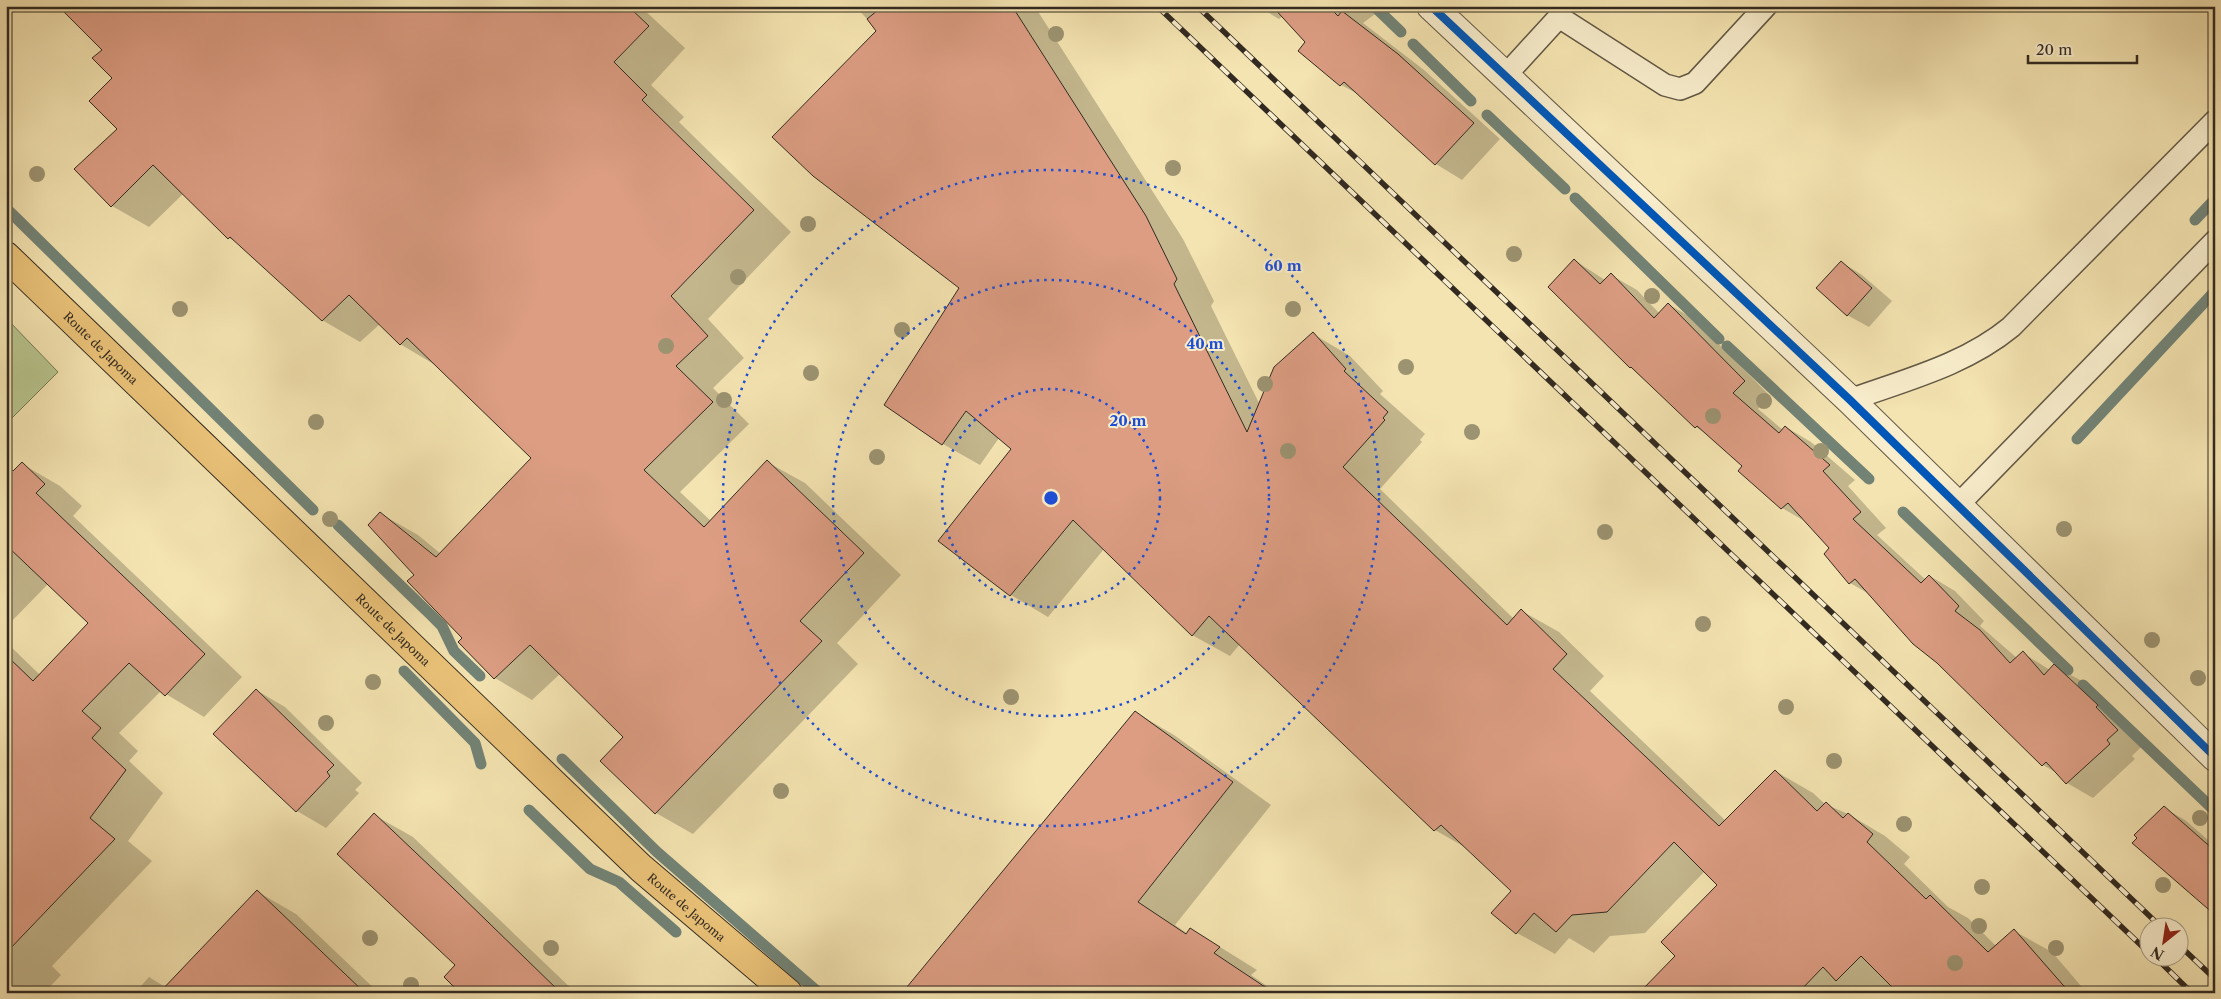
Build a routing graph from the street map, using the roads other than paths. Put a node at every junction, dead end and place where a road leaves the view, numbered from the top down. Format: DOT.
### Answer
graph roads {
  1 [pos="1431,6"];
  2 [pos="1766,6"];
  3 [pos="1560,11"];
  4 [pos="1506,76"];
  5 [pos="2215,121"];
  6 [pos="2215,241"];
  7 [pos="6,256"];
  8 [pos="1850,400"];
  9 [pos="1958,505"];
  10 [pos="2215,757"];
  11 [pos="788,993"];
  1 -- 4 [label="street"];
  2 -- 3 [label="lane"];
  3 -- 4 [label="lane"];
  4 -- 8 [label="street"];
  5 -- 8 [label="lane"];
  6 -- 9 [label="lane"];
  7 -- 11 [label="main road, Route de Japoma"];
  8 -- 9 [label="street"];
  9 -- 10 [label="street"];
}
